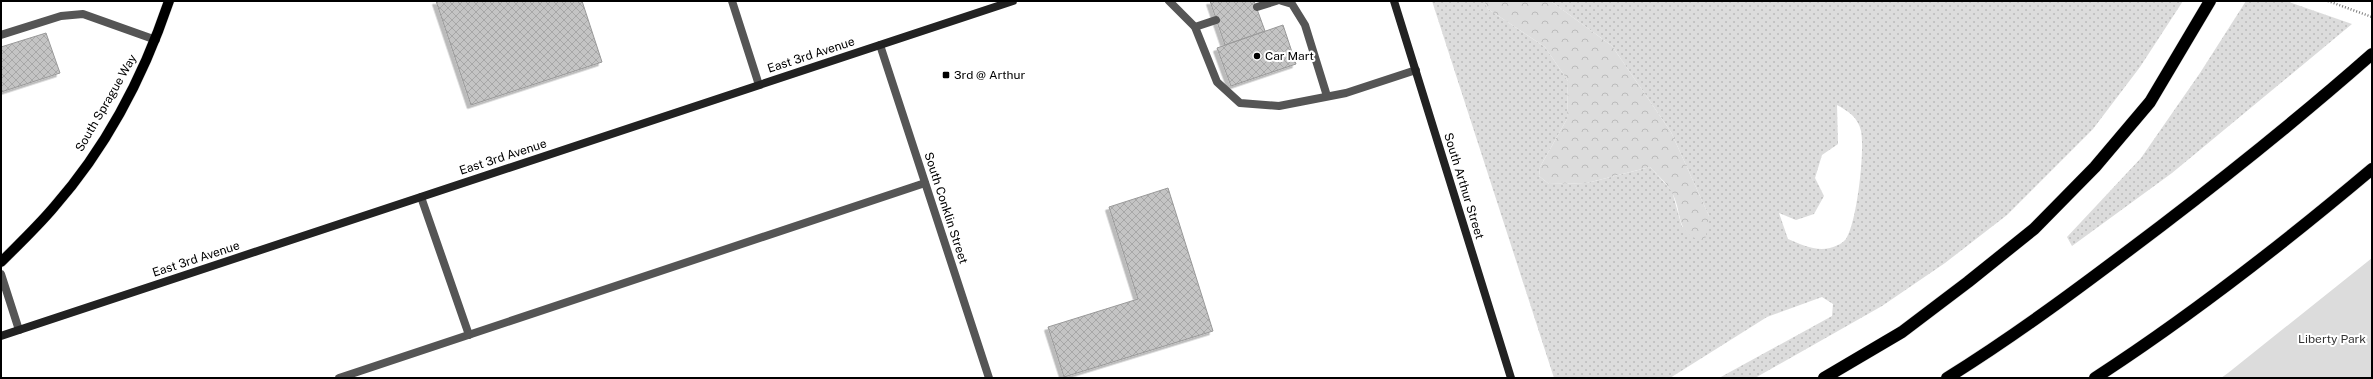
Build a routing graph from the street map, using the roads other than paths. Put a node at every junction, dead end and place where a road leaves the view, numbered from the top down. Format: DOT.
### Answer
graph roads {
  1 [pos="169,1"];
  2 [pos="732,1"];
  3 [pos="1013,1"];
  4 [pos="1169,1"];
  5 [pos="1276,1"];
  6 [pos="1282,1"];
  7 [pos="1394,1"];
  8 [pos="2210,1"];
  9 [pos="1256,7"];
  10 [pos="1216,20"];
  11 [pos="1195,27"];
  12 [pos="1,35"];
  13 [pos="156,40"];
  14 [pos="880,45"];
  15 [pos="2372,54"];
  16 [pos="1416,70"];
  17 [pos="759,85"];
  18 [pos="1327,96"];
  19 [pos="2372,169"];
  20 [pos="925,183"];
  21 [pos="421,197"];
  22 [pos="1,262"];
  23 [pos="1,274"];
  24 [pos="19,330"];
  25 [pos="469,335"];
  26 [pos="1,336"];
  27 [pos="339,378"];
  28 [pos="989,378"];
  29 [pos="1511,378"];
  30 [pos="1824,378"];
  31 [pos="1947,378"];
  32 [pos="2095,378"];
  1 -- 13 [label="main road, South Sprague Way"];
  2 -- 17 [label="street"];
  3 -- 14 [label="main road, East 3rd Avenue"];
  4 -- 11 [label="street"];
  5 -- 9 [label="street"];
  6 -- 18 [label="street"];
  7 -- 16 [label="main road, South Arthur Street"];
  8 -- 30 [label="highway"];
  10 -- 11 [label="street"];
  11 -- 18 [label="street"];
  12 -- 13 [label="street"];
  13 -- 22 [label="main road, South Sprague Way"];
  14 -- 17 [label="main road, East 3rd Avenue"];
  14 -- 20 [label="street, South Conklin Street"];
  15 -- 31 [label="highway"];
  16 -- 18 [label="street"];
  16 -- 29 [label="main road, South Arthur Street"];
  17 -- 21 [label="main road, East 3rd Avenue"];
  19 -- 32 [label="highway"];
  20 -- 25 [label="street"];
  20 -- 28 [label="street, South Conklin Street"];
  21 -- 24 [label="main road, East 3rd Avenue"];
  21 -- 25 [label="street"];
  23 -- 24 [label="street"];
  24 -- 26 [label="main road, East 3rd Avenue"];
  25 -- 27 [label="street"];
}
